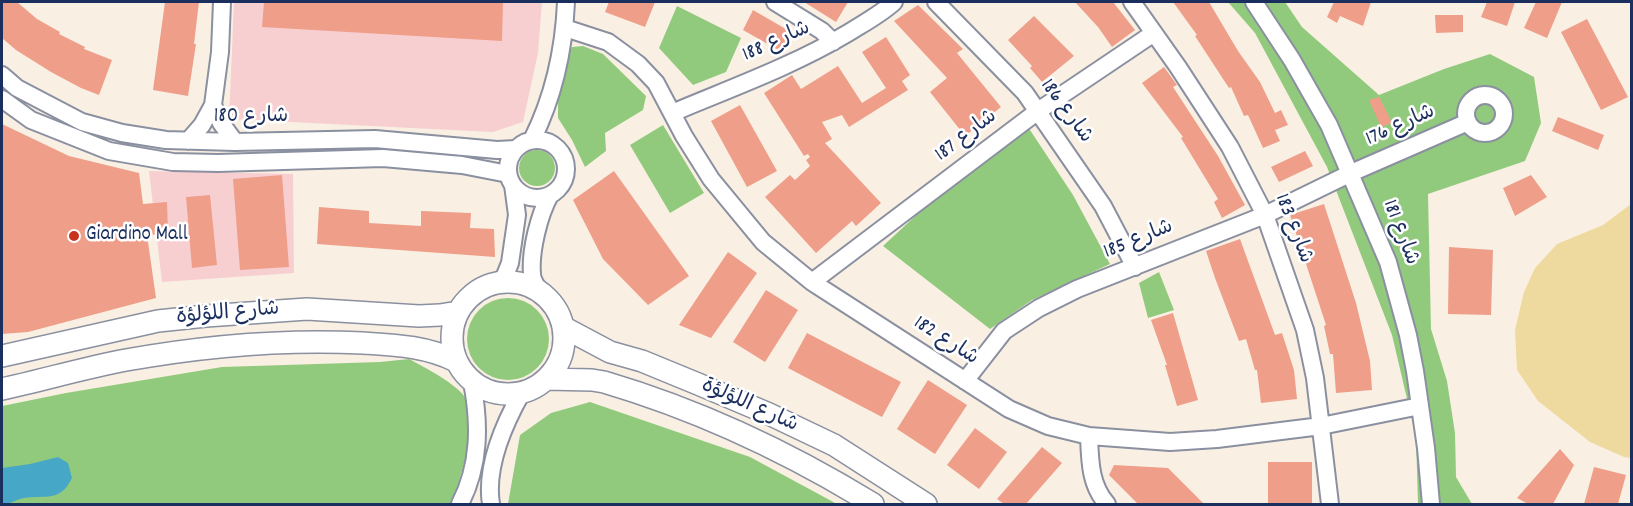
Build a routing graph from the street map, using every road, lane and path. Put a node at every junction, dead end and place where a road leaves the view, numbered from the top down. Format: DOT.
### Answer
graph roads {
  1 [pos="222,2"];
  2 [pos="566,2"];
  3 [pos="775,2"];
  4 [pos="894,2"];
  5 [pos="936,2"];
  6 [pos="1132,2"];
  7 [pos="1254,2"];
  8 [pos="565,28"];
  9 [pos="1154,33"];
  10 [pos="833,42"];
  11 [pos="2,75"];
  12 [pos="2,99"];
  13 [pos="548,103"];
  14 [pos="213,105"];
  15 [pos="1038,111"];
  16 [pos="672,113"];
  17 [pos="1468,122"];
  18 [pos="532,140"];
  19 [pos="188,141"];
  20 [pos="235,142"];
  21 [pos="554,145"];
  22 [pos="516,148"];
  23 [pos="1351,173"];
  24 [pos="511,180"];
  25 [pos="550,195"];
  26 [pos="1265,215"];
  27 [pos="1135,267"];
  28 [pos="812,282"];
  29 [pos="487,286"];
  30 [pos="540,292"];
  31 [pos="458,312"];
  32 [pos="563,327"];
  33 [pos="2,356"];
  34 [pos="456,360"];
  35 [pos="546,379"];
  36 [pos="965,381"];
  37 [pos="472,382"];
  38 [pos="2,389"];
  39 [pos="522,392"];
  40 [pos="1420,406"];
  41 [pos="1321,426"];
  42 [pos="1089,436"];
  43 [pos="460,504"];
  44 [pos="491,504"];
  45 [pos="873,504"];
  46 [pos="926,504"];
  47 [pos="1107,504"];
  48 [pos="1330,504"];
  49 [pos="1431,504"];
  1 -- 14 [label="street"];
  2 -- 8 [label="street"];
  3 -- 10 [label="street"];
  4 -- 10 [label="street, شارع 188"];
  5 -- 15 [label="street, شارع 186"];
  6 -- 9 [label="street, شارع 183"];
  7 -- 23 [label="street, شارع 181"];
  8 -- 13 [label="street"];
  8 -- 16 [label="street, شارع 182"];
  9 -- 15 [label="street, شارع 187"];
  9 -- 26 [label="street, شارع 183"];
  10 -- 16 [label="street, شارع 188"];
  11 -- 19 [label="street, شارع 180"];
  12 -- 24 [label="street, شارع 180"];
  13 -- 18 [label="street"];
  13 -- 21 [label="street"];
  14 -- 19 [label="street"];
  14 -- 20 [label="street"];
  15 -- 27 [label="street, شارع 186"];
  15 -- 28 [label="street, شارع 187"];
  16 -- 28 [label="street, شارع 182"];
  17 -- 23 [label="street, شارع 176"];
  18 -- 21 [label="street"];
  18 -- 22 [label="street"];
  19 -- 20 [label="street, شارع 180"];
  20 -- 22 [label="street, شارع 180"];
  21 -- 25 [label="street"];
  22 -- 24 [label="street"];
  23 -- 26 [label="street, شارع 185"];
  23 -- 40 [label="street, شارع 181"];
  24 -- 25 [label="street"];
  24 -- 29 [label="street"];
  25 -- 30 [label="street"];
  26 -- 27 [label="street, شارع 185"];
  26 -- 41 [label="street, شارع 183"];
  27 -- 36 [label="street, شارع 185"];
  28 -- 36 [label="street, شارع 182"];
  29 -- 30 [label="main road"];
  29 -- 31 [label="main road"];
  30 -- 32 [label="main road"];
  31 -- 33 [label="main road, شارع اللؤلؤة"];
  31 -- 34 [label="main road"];
  32 -- 35 [label="main road"];
  32 -- 46 [label="main road, شارع اللؤلؤة"];
  34 -- 37 [label="main road"];
  34 -- 38 [label="main road, شارع اللؤلؤة"];
  35 -- 39 [label="main road"];
  35 -- 45 [label="main road, شارع اللؤلؤة"];
  36 -- 42 [label="street, شارع 182"];
  37 -- 39 [label="main road"];
  37 -- 43 [label="street"];
  39 -- 44 [label="street"];
  40 -- 41 [label="street, شارع 182"];
  40 -- 49 [label="street, شارع 181"];
  41 -- 42 [label="street, شارع 182"];
  41 -- 48 [label="street, شارع 183"];
  42 -- 47 [label="street"];
}
